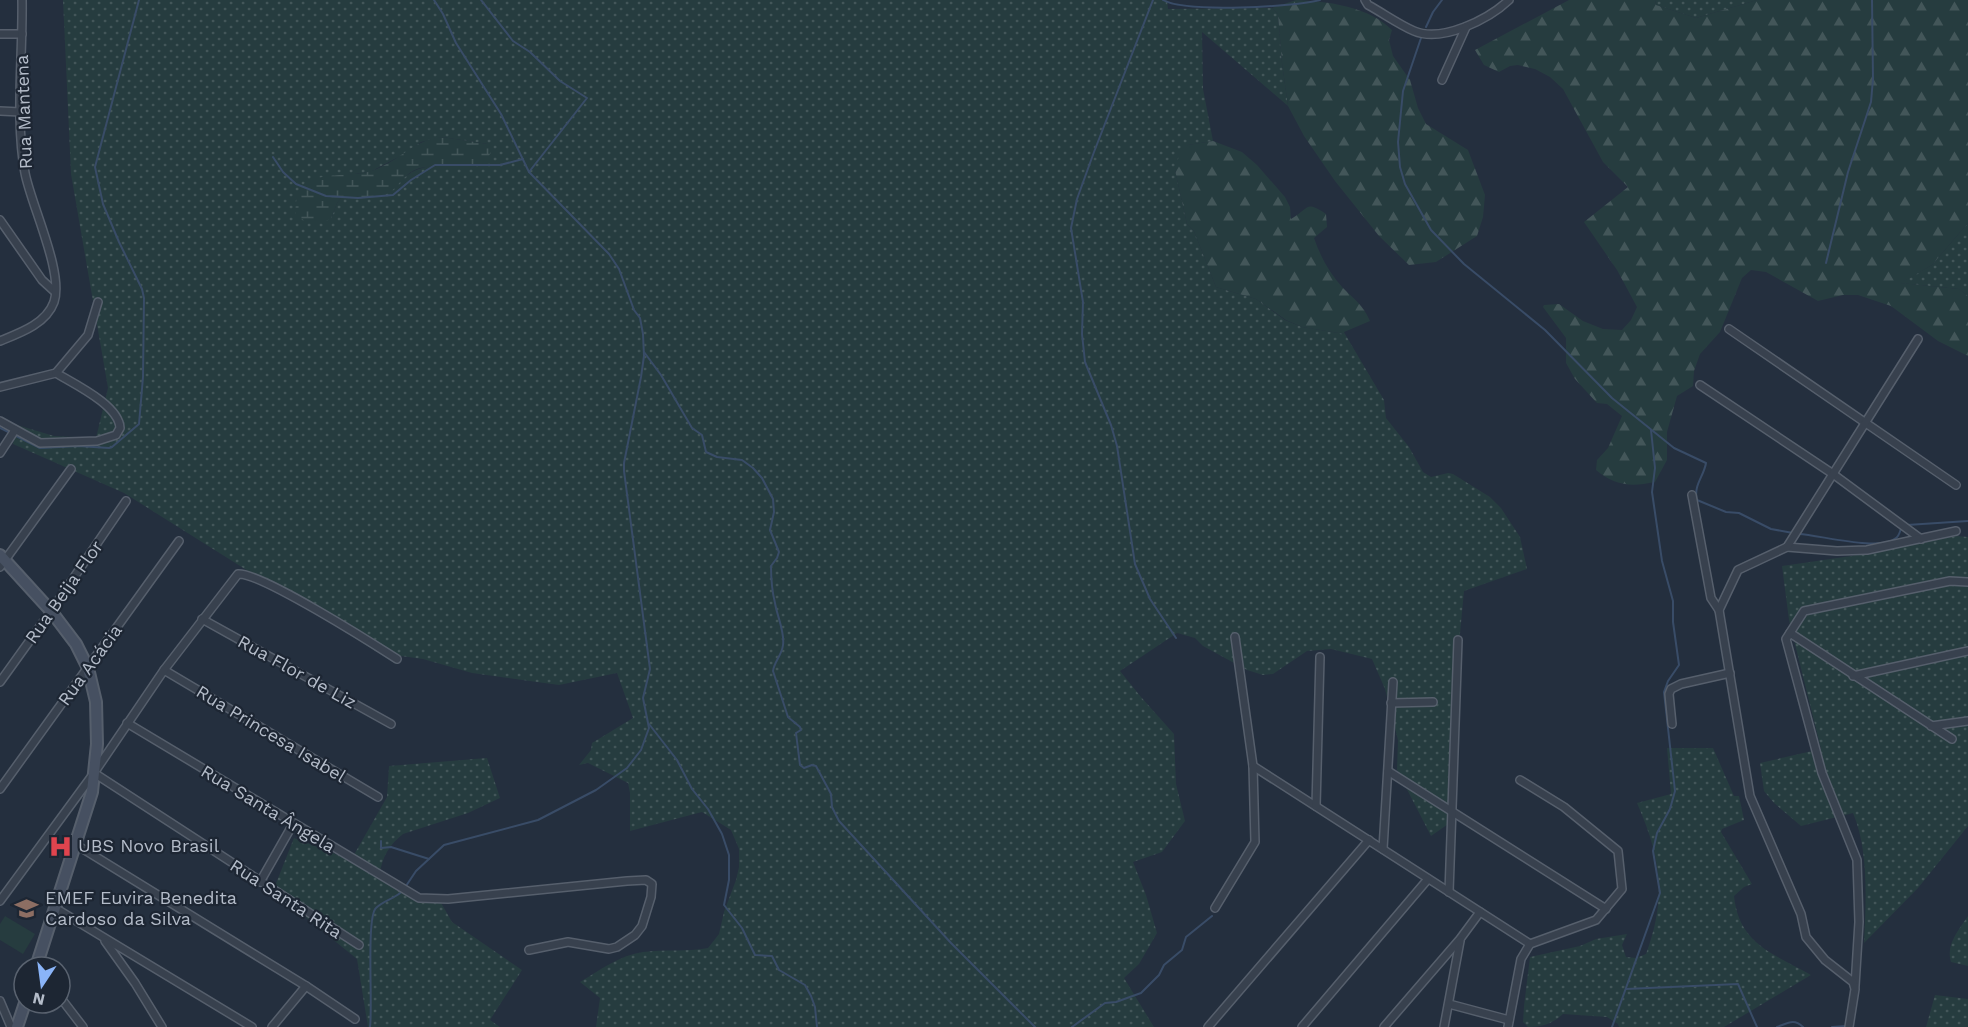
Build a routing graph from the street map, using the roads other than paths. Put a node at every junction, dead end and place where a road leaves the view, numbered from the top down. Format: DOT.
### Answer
graph roads {
  1 [pos="22,0"];
  2 [pos="1365,0"];
  3 [pos="1509,0"];
  4 [pos="1466,27"];
  5 [pos="0,34"];
  6 [pos="22,34"];
  7 [pos="1442,80"];
  8 [pos="0,111"];
  9 [pos="21,112"];
  10 [pos="0,220"];
  11 [pos="54,291"];
  12 [pos="98,302"];
  13 [pos="1729,329"];
  14 [pos="1918,339"];
  15 [pos="0,341"];
  16 [pos="56,373"];
  17 [pos="1700,386"];
  18 [pos="0,387"];
  19 [pos="0,421"];
  20 [pos="1866,423"];
  21 [pos="15,430"];
  22 [pos="0,453"];
  23 [pos="71,469"];
  24 [pos="1833,474"];
  25 [pos="1956,485"];
  26 [pos="1692,495"];
  27 [pos="126,501"];
  28 [pos="1956,531"];
  29 [pos="1922,539"];
  30 [pos="179,541"];
  31 [pos="1787,547"];
  32 [pos="2,561"];
  33 [pos="1968,582"];
  34 [pos="1719,610"];
  35 [pos="51,611"];
  36 [pos="202,619"];
  37 [pos="1790,633"];
  38 [pos="1235,637"];
  39 [pos="1458,640"];
  40 [pos="1968,651"];
  41 [pos="1320,657"];
  42 [pos="397,659"];
  43 [pos="88,668"];
  44 [pos="164,670"];
  45 [pos="1730,673"];
  46 [pos="1853,676"];
  47 [pos="0,682"];
  48 [pos="1393,682"];
  49 [pos="1433,702"];
  50 [pos="1391,703"];
  51 [pos="1968,721"];
  52 [pos="127,723"];
  53 [pos="391,724"];
  54 [pos="1672,724"];
  55 [pos="1930,726"];
  56 [pos="1952,739"];
  57 [pos="1253,766"];
  58 [pos="1388,771"];
  59 [pos="94,773"];
  60 [pos="1520,780"];
  61 [pos="0,789"];
  62 [pos="378,797"];
  63 [pos="1316,806"];
  64 [pos="1452,812"];
  65 [pos="293,824"];
  66 [pos="1369,840"];
  67 [pos="75,844"];
  68 [pos="1383,849"];
  69 [pos="1428,879"];
  70 [pos="260,882"];
  71 [pos="1449,892"];
  72 [pos="0,901"];
  73 [pos="55,908"];
  74 [pos="1215,908"];
  75 [pos="1606,909"];
  76 [pos="1480,912"];
  77 [pos="103,938"];
  78 [pos="1460,939"];
  79 [pos="1530,944"];
  80 [pos="358,945"];
  81 [pos="530,950"];
  82 [pos="40,955"];
  83 [pos="306,986"];
  84 [pos="1855,989"];
  85 [pos="0,1001"];
  86 [pos="1449,1004"];
  87 [pos="1,1013"];
  88 [pos="72,1013"];
  89 [pos="355,1018"];
  90 [pos="1509,1024"];
  91 [pos="11,1027"];
  92 [pos="83,1027"];
  93 [pos="162,1027"];
  94 [pos="252,1027"];
  95 [pos="272,1027"];
  96 [pos="1208,1027"];
  97 [pos="1302,1027"];
  98 [pos="1384,1027"];
  99 [pos="1444,1027"];
  100 [pos="1849,1027"];
  1 -- 6 [label="street, Rua Mantena"];
  2 -- 4 [label="street"];
  3 -- 4 [label="street"];
  4 -- 7 [label="street"];
  5 -- 6 [label="street"];
  6 -- 9 [label="street, Rua Mantena"];
  8 -- 9 [label="street"];
  9 -- 11 [label="street, Rua Mantena"];
  10 -- 11 [label="street"];
  11 -- 15 [label="street"];
  12 -- 16 [label="street"];
  13 -- 20 [label="street"];
  14 -- 20 [label="street"];
  16 -- 18 [label="street"];
  16 -- 21 [label="street"];
  17 -- 24 [label="street"];
  19 -- 21 [label="street"];
  20 -- 24 [label="street"];
  20 -- 25 [label="street"];
  21 -- 22 [label="street"];
  23 -- 32 [label="street"];
  24 -- 29 [label="street"];
  24 -- 31 [label="street"];
  26 -- 34 [label="street"];
  27 -- 35 [label="street, Rua Beija Flor"];
  28 -- 29 [label="street"];
  29 -- 31 [label="street"];
  30 -- 43 [label="street, Rua Acácia"];
  31 -- 34 [label="street"];
  32 -- 35 [label="street"];
  33 -- 37 [label="street"];
  34 -- 45 [label="street"];
  35 -- 43 [label="street"];
  35 -- 47 [label="street, Rua Beija Flor"];
  36 -- 42 [label="street"];
  36 -- 44 [label="street"];
  36 -- 53 [label="street, Rua Flor de Liz"];
  37 -- 46 [label="street"];
  37 -- 84 [label="street"];
  38 -- 57 [label="street"];
  39 -- 64 [label="street"];
  40 -- 46 [label="street"];
  41 -- 63 [label="street"];
  43 -- 59 [label="street"];
  43 -- 61 [label="street, Rua Acácia"];
  44 -- 52 [label="street"];
  44 -- 62 [label="street, Rua Princesa Isabel"];
  45 -- 54 [label="street"];
  45 -- 84 [label="street"];
  46 -- 55 [label="street"];
  48 -- 50 [label="street"];
  49 -- 50 [label="street"];
  50 -- 58 [label="street"];
  51 -- 55 [label="street"];
  52 -- 59 [label="street"];
  52 -- 65 [label="street, Rua Santa Ângela"];
  55 -- 56 [label="street"];
  57 -- 63 [label="street"];
  57 -- 74 [label="street"];
  58 -- 64 [label="street"];
  58 -- 68 [label="street"];
  59 -- 67 [label="street"];
  59 -- 70 [label="street, Rua Santa Rita"];
  59 -- 72 [label="street"];
  60 -- 75 [label="street"];
  63 -- 66 [label="street"];
  64 -- 71 [label="street"];
  64 -- 75 [label="street"];
  65 -- 70 [label="street"];
  65 -- 81 [label="street, Rua Santa Ângela"];
  66 -- 68 [label="street"];
  66 -- 96 [label="street"];
  67 -- 73 [label="street"];
  67 -- 83 [label="street"];
  68 -- 69 [label="street"];
  69 -- 71 [label="street"];
  69 -- 97 [label="street"];
  70 -- 80 [label="street, Rua Santa Rita"];
  71 -- 76 [label="street"];
  73 -- 77 [label="street"];
  73 -- 82 [label="street"];
  75 -- 79 [label="street"];
  76 -- 78 [label="street"];
  76 -- 79 [label="street"];
  77 -- 93 [label="street"];
  77 -- 94 [label="street"];
  78 -- 86 [label="street"];
  78 -- 98 [label="street"];
  79 -- 90 [label="street"];
  83 -- 89 [label="street"];
  83 -- 95 [label="street"];
  84 -- 100 [label="street"];
  85 -- 87 [label="street"];
  86 -- 90 [label="street"];
  86 -- 99 [label="street"];
  87 -- 91 [label="street"];
  88 -- 92 [label="street"];
}
